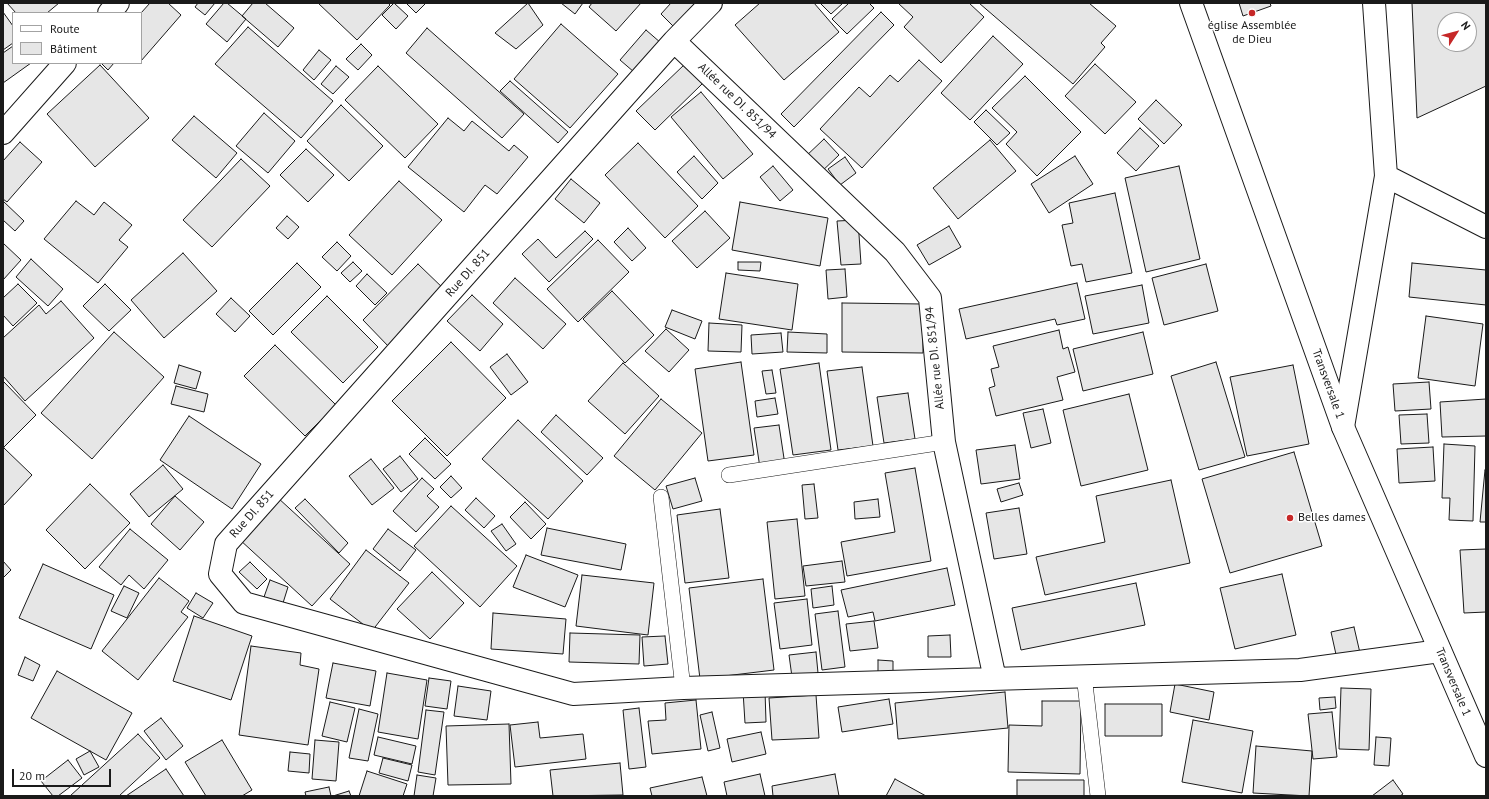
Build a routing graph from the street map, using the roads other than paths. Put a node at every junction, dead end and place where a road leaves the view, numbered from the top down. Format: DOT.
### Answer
graph roads {
  1 [pos="118,3"];
  2 [pos="711,3"];
  3 [pos="1191,3"];
  4 [pos="1374,3"];
  5 [pos="110,12"];
  6 [pos="674,42"];
  7 [pos="64,64"];
  8 [pos="3,133"];
  9 [pos="1386,176"];
  10 [pos="1486,227"];
  11 [pos="1343,427"];
  12 [pos="944,442"];
  13 [pos="729,475"];
  14 [pos="661,497"];
  15 [pos="1440,651"];
  16 [pos="1084,675"];
  17 [pos="995,679"];
  18 [pos="683,688"];
  19 [pos="1480,727"];
  20 [pos="1486,756"];
  21 [pos="1098,796"];
  1 -- 5 [label="street"];
  2 -- 6 [label="street, Rue DI. 851"];
  3 -- 11 [label="street, Transversale 1"];
  4 -- 9 [label="street"];
  6 -- 12 [label="street, Allée rue DI. 851/94"];
  6 -- 18 [label="street, Rue DI. 851"];
  7 -- 8 [label="street"];
  9 -- 10 [label="street"];
  9 -- 11 [label="street"];
  11 -- 15 [label="street, Transversale 1"];
  12 -- 13 [label="lane"];
  12 -- 17 [label="street, Allée rue DI. 851/94"];
  14 -- 18 [label="lane"];
  15 -- 16 [label="street"];
  15 -- 19 [label="street, Transversale 1"];
  16 -- 17 [label="street"];
  16 -- 21 [label="lane"];
  17 -- 18 [label="street"];
  19 -- 20 [label="street, Transversale 1"];
}
